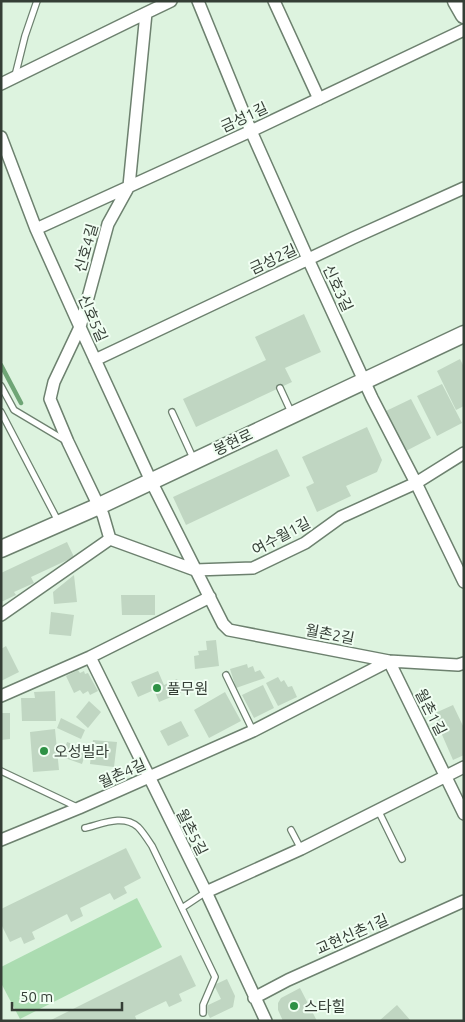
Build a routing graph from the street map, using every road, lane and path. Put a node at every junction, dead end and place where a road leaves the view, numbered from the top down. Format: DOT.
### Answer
graph roads {
  1 [pos="37,1"];
  2 [pos="171,1"];
  3 [pos="198,1"];
  4 [pos="274,1"];
  5 [pos="456,1"];
  6 [pos="146,13"];
  7 [pos="464,15"];
  8 [pos="464,30"];
  9 [pos="14,78"];
  10 [pos="1,84"];
  11 [pos="319,99"];
  12 [pos="251,131"];
  13 [pos="1,137"];
  14 [pos="129,186"];
  15 [pos="464,188"];
  16 [pos="36,229"];
  17 [pos="308,259"];
  18 [pos="80,328"];
  19 [pos="464,334"];
  20 [pos="95,360"];
  21 [pos="364,380"];
  22 [pos="1,386"];
  23 [pos="280,388"];
  24 [pos="1,412"];
  25 [pos="172,412"];
  26 [pos="292,414"];
  27 [pos="68,442"];
  28 [pos="464,453"];
  29 [pos="194,460"];
  30 [pos="151,481"];
  31 [pos="416,483"];
  32 [pos="99,506"];
  33 [pos="58,523"];
  34 [pos="110,539"];
  35 [pos="1,549"];
  36 [pos="195,570"];
  37 [pos="464,582"];
  38 [pos="210,597"];
  39 [pos="1,615"];
  40 [pos="90,657"];
  41 [pos="389,662"];
  42 [pos="464,663"];
  43 [pos="226,675"];
  44 [pos="1,696"];
  45 [pos="253,731"];
  46 [pos="464,767"];
  47 [pos="1,771"];
  48 [pos="446,775"];
  49 [pos="148,777"];
  50 [pos="79,808"];
  51 [pos="378,810"];
  52 [pos="464,814"];
  53 [pos="85,828"];
  54 [pos="291,830"];
  55 [pos="1,840"];
  56 [pos="301,849"];
  57 [pos="402,859"];
  58 [pos="206,892"];
  59 [pos="464,901"];
  60 [pos="182,908"];
  61 [pos="254,998"];
  62 [pos="202,1013"];
  63 [pos="260,1019"];
  1 -- 9 [label="lane"];
  2 -- 6 [label="street"];
  3 -- 12 [label="street, 신호3길"];
  4 -- 11 [label="street"];
  5 -- 7 [label="street"];
  6 -- 9 [label="street"];
  6 -- 14 [label="street, 신호4길"];
  8 -- 11 [label="street, 금성1길"];
  9 -- 10 [label="street"];
  11 -- 12 [label="street, 금성1길"];
  12 -- 14 [label="street, 금성1길"];
  12 -- 17 [label="street, 신호3길"];
  13 -- 16 [label="street, 신호5길"];
  14 -- 16 [label="street, 금성1길"];
  14 -- 18 [label="street, 신호4길"];
  15 -- 17 [label="street, 금성2길"];
  16 -- 18 [label="street, 신호5길"];
  17 -- 20 [label="street, 금성2길"];
  17 -- 21 [label="street, 신호3길"];
  18 -- 20 [label="street, 신호5길"];
  18 -- 27 [label="street, 신호4길"];
  19 -- 21 [label="street, 봉현로"];
  20 -- 30 [label="street, 신호5길"];
  21 -- 26 [label="street, 봉현로"];
  21 -- 31 [label="street, 신호3길"];
  22 -- 27 [label="lane"];
  23 -- 26 [label="lane"];
  24 -- 33 [label="lane"];
  25 -- 29 [label="lane"];
  26 -- 29 [label="street, 봉현로"];
  27 -- 32 [label="street, 신호4길"];
  28 -- 31 [label="street, 여수월1길"];
  29 -- 30 [label="street, 봉현로"];
  30 -- 32 [label="street, 봉현로"];
  30 -- 36 [label="street, 신호5길"];
  31 -- 36 [label="street, 여수월1길"];
  31 -- 37 [label="street, 신호3길"];
  32 -- 33 [label="street, 봉현로"];
  32 -- 34 [label="street, 신호4길"];
  33 -- 35 [label="street, 봉현로"];
  34 -- 36 [label="street, 여수월1길"];
  34 -- 39 [label="street"];
  36 -- 38 [label="street, 월촌2길"];
  38 -- 40 [label="street"];
  38 -- 41 [label="street, 월촌2길"];
  40 -- 44 [label="street"];
  40 -- 49 [label="street, 월촌5길"];
  41 -- 42 [label="street, 월촌2길"];
  41 -- 45 [label="street, 월촌4길"];
  41 -- 48 [label="street, 월촌1길"];
  43 -- 45 [label="lane"];
  45 -- 49 [label="street, 월촌4길"];
  46 -- 48 [label="street"];
  47 -- 50 [label="lane"];
  48 -- 51 [label="street"];
  48 -- 52 [label="street, 월촌1길"];
  49 -- 50 [label="street, 월촌4길"];
  49 -- 58 [label="street, 월촌5길"];
  50 -- 55 [label="street, 월촌4길"];
  51 -- 56 [label="street"];
  51 -- 57 [label="lane"];
  53 -- 60 [label="lane"];
  54 -- 56 [label="lane"];
  56 -- 58 [label="street"];
  58 -- 60 [label="lane"];
  58 -- 61 [label="street, 월촌5길"];
  59 -- 61 [label="street, 교현신촌1길"];
  60 -- 62 [label="lane"];
  61 -- 63 [label="street, 월촌5길"];
}
